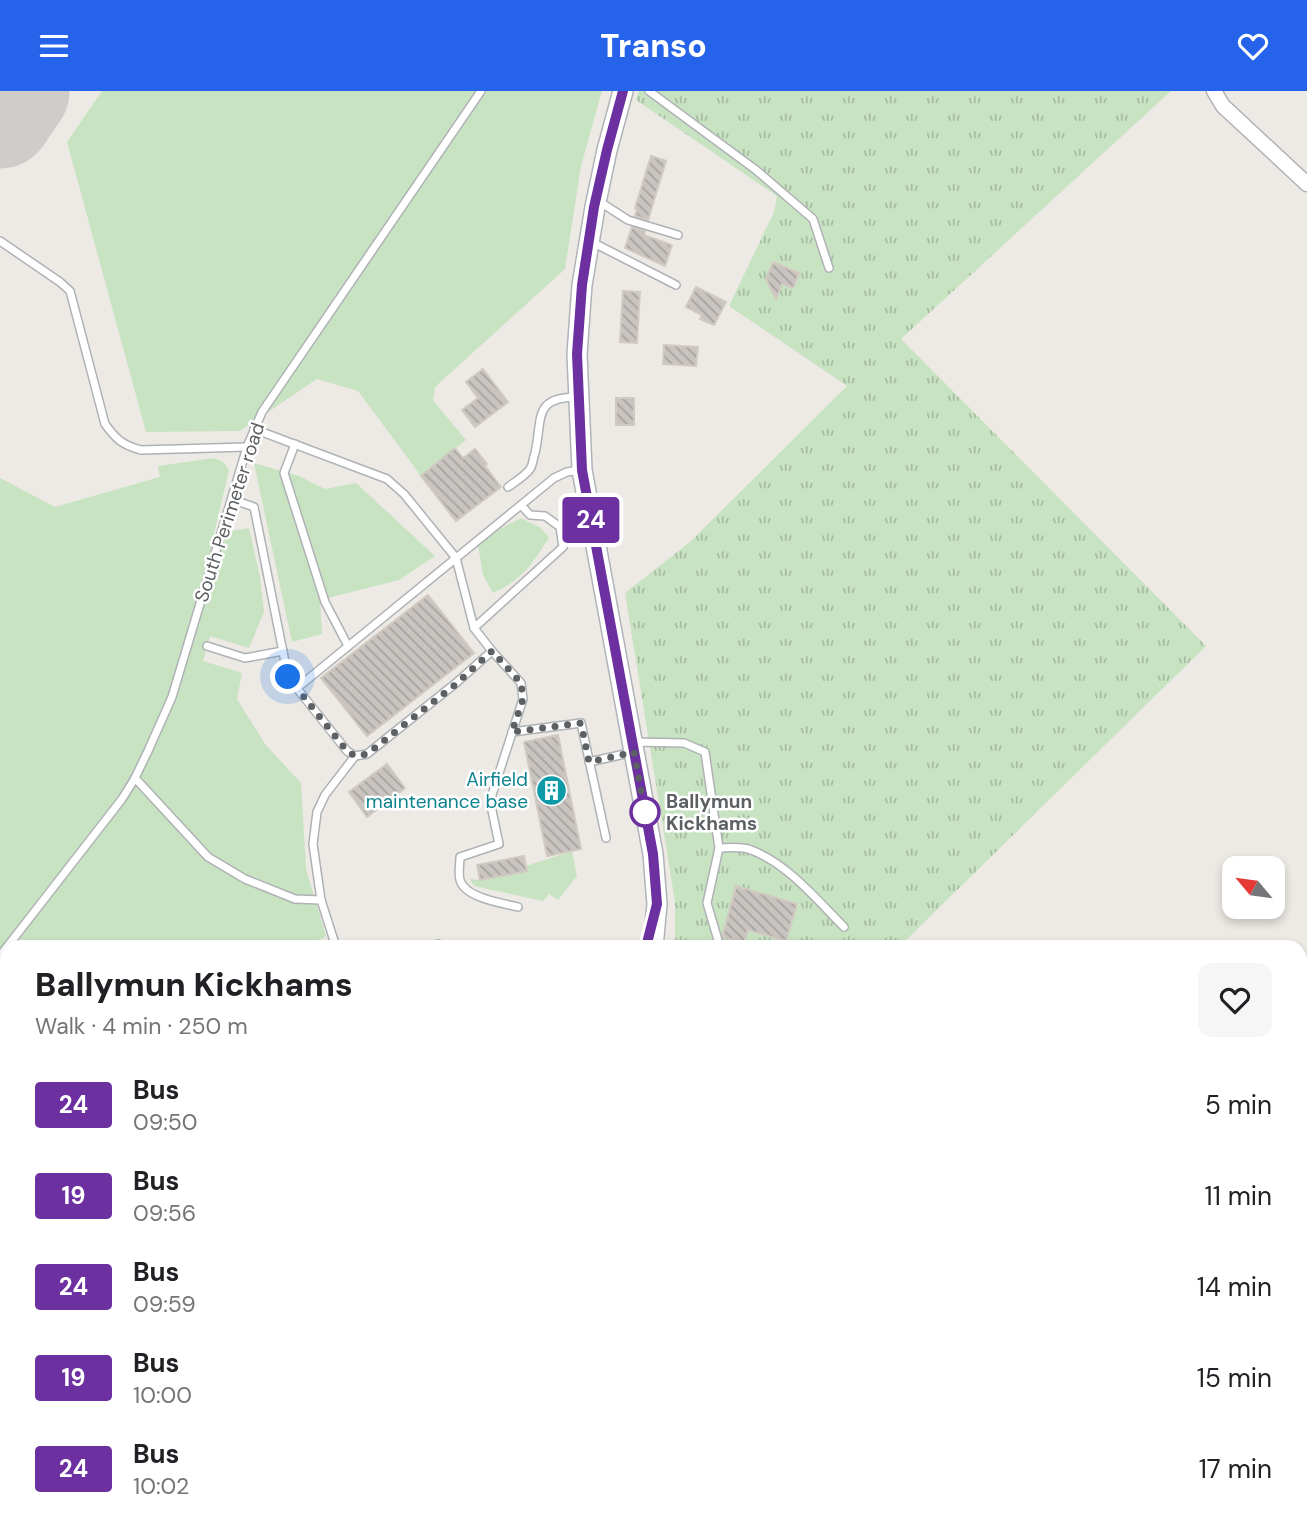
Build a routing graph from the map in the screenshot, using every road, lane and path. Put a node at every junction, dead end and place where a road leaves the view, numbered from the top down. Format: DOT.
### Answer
graph roads {
  1 [pos="481,91"];
  2 [pos="623,91"];
  3 [pos="649,91"];
  4 [pos="1214,91"];
  5 [pos="1307,184"];
  6 [pos="596,199"];
  7 [pos="678,235"];
  8 [pos="0,241"];
  9 [pos="589,241"];
  10 [pos="829,268"];
  11 [pos="676,285"];
  12 [pos="579,397"];
  13 [pos="254,429"];
  14 [pos="295,444"];
  15 [pos="247,447"];
  16 [pos="582,470"];
  17 [pos="508,487"];
  18 [pos="231,502"];
  19 [pos="521,505"];
  20 [pos="456,558"];
  21 [pos="474,628"];
  22 [pos="207,646"];
  23 [pos="348,646"];
  24 [pos="283,651"];
  25 [pos="492,651"];
  26 [pos="297,688"];
  27 [pos="512,732"];
  28 [pos="634,747"];
  29 [pos="355,756"];
  30 [pos="589,762"];
  31 [pos="135,778"];
  32 [pos="606,838"];
  33 [pos="719,848"];
  34 [pos="321,900"];
  35 [pos="657,904"];
  36 [pos="518,907"];
  37 [pos="844,927"];
  38 [pos="12,940"];
  39 [pos="334,940"];
  40 [pos="648,940"];
  41 [pos="654,940"];
  42 [pos="667,940"];
  43 [pos="718,940"];
  1 -- 13 [label="lane, South Perimeter road"];
  2 -- 6 [label="street"];
  3 -- 10 [label="lane"];
  4 -- 5 [label="street"];
  6 -- 7 [label="lane"];
  6 -- 9 [label="street"];
  8 -- 15 [label="lane"];
  9 -- 11 [label="lane"];
  9 -- 12 [label="street"];
  12 -- 16 [label="street"];
  12 -- 17 [label="lane"];
  13 -- 14 [label="lane"];
  13 -- 15 [label="lane, South Perimeter road"];
  14 -- 20 [label="lane"];
  14 -- 23 [label="lane"];
  15 -- 18 [label="lane, South Perimeter road"];
  16 -- 19 [label="lane"];
  16 -- 28 [label="street"];
  18 -- 24 [label="lane"];
  18 -- 31 [label="lane, South Perimeter road"];
  19 -- 20 [label="lane"];
  19 -- 21 [label="lane"];
  20 -- 21 [label="lane"];
  20 -- 23 [label="lane"];
  21 -- 25 [label="lane"];
  22 -- 24 [label="lane"];
  23 -- 26 [label="lane"];
  24 -- 26 [label="lane"];
  25 -- 27 [label="lane"];
  25 -- 29 [label="lane"];
  26 -- 29 [label="lane"];
  27 -- 30 [label="lane"];
  27 -- 36 [label="lane"];
  28 -- 30 [label="lane"];
  28 -- 33 [label="lane"];
  28 -- 35 [label="street"];
  29 -- 34 [label="lane"];
  30 -- 32 [label="lane"];
  31 -- 34 [label="lane"];
  31 -- 38 [label="lane, South Perimeter road"];
  33 -- 37 [label="lane"];
  33 -- 43 [label="lane"];
  34 -- 39 [label="lane"];
  35 -- 40 [label="street"];
  35 -- 41 [label="street"];
  35 -- 42 [label="street"];
}
